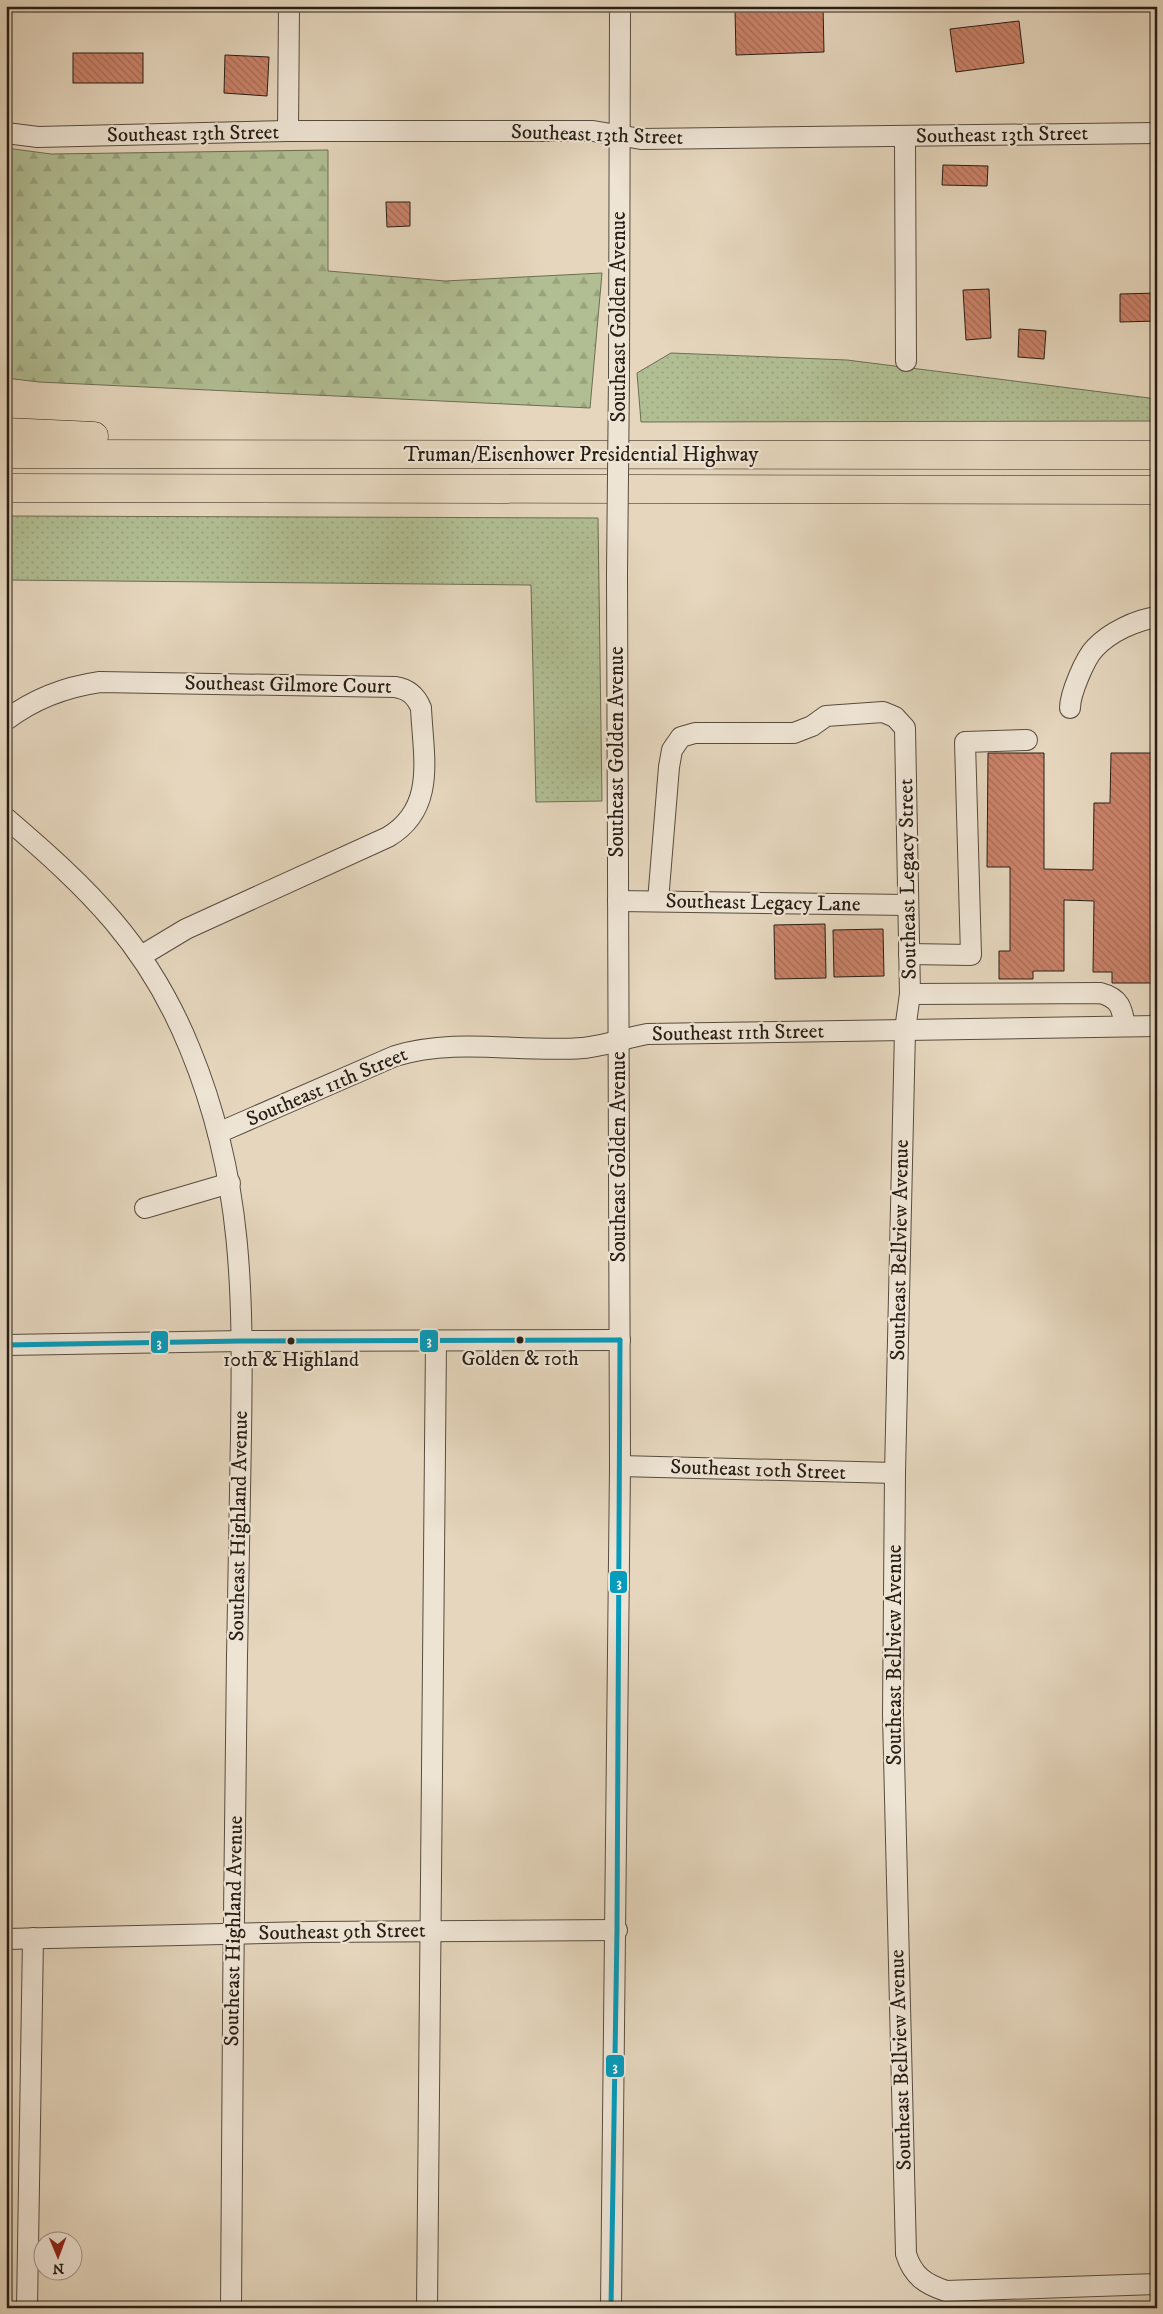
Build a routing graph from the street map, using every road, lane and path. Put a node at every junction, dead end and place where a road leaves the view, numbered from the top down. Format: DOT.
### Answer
graph roads {
  1 [pos="289,6"];
  2 [pos="620,6"];
  3 [pos="288,131"];
  4 [pos="6,133"];
  5 [pos="1157,133"];
  6 [pos="620,135"];
  7 [pos="905,137"];
  8 [pos="906,361"];
  9 [pos="6,432"];
  10 [pos="6,454"];
  11 [pos="320,454"];
  12 [pos="1157,455"];
  13 [pos="6,488"];
  14 [pos="99,488"];
  15 [pos="1157,491"];
  16 [pos="6,499"];
  17 [pos="1157,617"];
  18 [pos="1070,708"];
  19 [pos="6,720"];
  20 [pos="1027,740"];
  21 [pos="6,818"];
  22 [pos="618,901"];
  23 [pos="658,901"];
  24 [pos="908,905"];
  25 [pos="909,954"];
  26 [pos="141,956"];
  27 [pos="910,994"];
  28 [pos="1125,1026"];
  29 [pos="1157,1026"];
  30 [pos="905,1030"];
  31 [pos="618,1039"];
  32 [pos="218,1133"];
  33 [pos="230,1183"];
  34 [pos="145,1208"];
  35 [pos="620,1340"];
  36 [pos="242,1341"];
  37 [pos="436,1341"];
  38 [pos="6,1345"];
  39 [pos="620,1466"];
  40 [pos="895,1473"];
  41 [pos="617,1930"];
  42 [pos="430,1931"];
  43 [pos="233,1933"];
  44 [pos="33,1938"];
  45 [pos="6,1939"];
  46 [pos="1157,2284"];
  47 [pos="27,2308"];
  48 [pos="231,2308"];
  49 [pos="427,2308"];
  50 [pos="611,2308"];
  1 -- 3 [label="street"];
  2 -- 6 [label="street, Southeast Golden Avenue"];
  3 -- 4 [label="street, Southeast 13th Street"];
  3 -- 6 [label="street, Southeast 13th Street"];
  5 -- 7 [label="street, Southeast 13th Street"];
  6 -- 7 [label="street, Southeast 13th Street"];
  6 -- 22 [label="street, Southeast Golden Avenue, bridge"];
  7 -- 8 [label="street"];
  9 -- 11 [label="highway"];
  10 -- 11 [label="highway, Truman/Eisenhower Presidential Highway"];
  11 -- 12 [label="highway, Truman/Eisenhower Presidential Highway"];
  13 -- 14 [label="highway, Truman/Eisenhower Presidential Highway"];
  14 -- 15 [label="highway, Truman/Eisenhower Presidential Highway"];
  14 -- 16 [label="highway"];
  17 -- 18 [label="street"];
  19 -- 26 [label="street, Southeast Gilmore Court"];
  20 -- 25 [label="street"];
  21 -- 26 [label="street, Southeast Highland Avenue"];
  22 -- 23 [label="street, Southeast Legacy Lane"];
  22 -- 31 [label="street, Southeast Golden Avenue"];
  23 -- 24 [label="street, Southeast Legacy Lane"];
  23 -- 24 [label="street, Southeast Legacy Street"];
  24 -- 25 [label="street, Southeast Legacy Street"];
  25 -- 27 [label="street, Southeast Legacy Street"];
  26 -- 32 [label="street, Southeast Highland Avenue"];
  27 -- 28 [label="street"];
  27 -- 30 [label="street, Southeast Legacy Street"];
  28 -- 29 [label="street, Southeast 11th Street"];
  28 -- 30 [label="street, Southeast 11th Street"];
  30 -- 31 [label="street, Southeast 11th Street"];
  30 -- 40 [label="street, Southeast Bellview Avenue"];
  31 -- 32 [label="street, Southeast 11th Street"];
  31 -- 35 [label="street, Southeast Golden Avenue"];
  32 -- 33 [label="street, Southeast Highland Avenue"];
  33 -- 34 [label="street"];
  33 -- 36 [label="street, Southeast Highland Avenue"];
  35 -- 37 [label="street"];
  35 -- 39 [label="street, Southeast Golden Avenue"];
  36 -- 37 [label="street"];
  36 -- 38 [label="street"];
  36 -- 43 [label="street, Southeast Highland Avenue"];
  37 -- 42 [label="street"];
  39 -- 40 [label="street, Southeast 10th Street"];
  39 -- 41 [label="street, Southeast Golden Avenue"];
  40 -- 46 [label="street, Southeast Bellview Avenue"];
  41 -- 42 [label="street, Southeast 9th Street"];
  41 -- 50 [label="street, Southeast Golden Avenue"];
  42 -- 43 [label="street, Southeast 9th Street"];
  42 -- 49 [label="street"];
  43 -- 44 [label="street, Southeast 9th Street"];
  43 -- 48 [label="street, Southeast Highland Avenue"];
  44 -- 45 [label="street, Southeast 9th Street"];
  44 -- 47 [label="street"];
}
